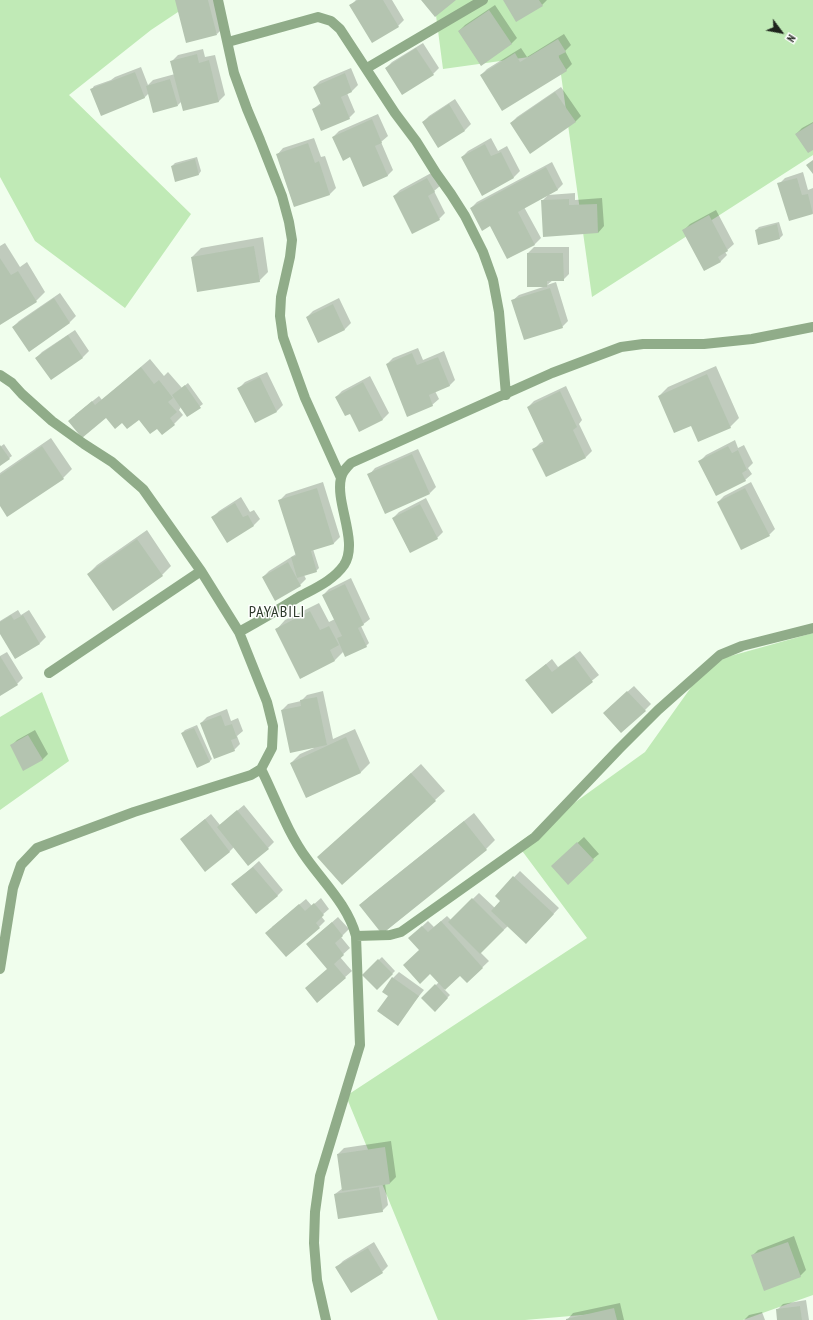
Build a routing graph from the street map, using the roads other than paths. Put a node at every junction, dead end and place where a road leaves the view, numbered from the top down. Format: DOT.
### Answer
graph roads {
  1 [pos="218,0"];
  2 [pos="483,0"];
  3 [pos="228,42"];
  4 [pos="366,68"];
  5 [pos="813,327"];
  6 [pos="0,375"];
  7 [pos="506,394"];
  8 [pos="341,478"];
  9 [pos="200,571"];
  10 [pos="813,628"];
  11 [pos="239,632"];
  12 [pos="49,673"];
  13 [pos="261,769"];
  14 [pos="356,936"];
  15 [pos="0,969"];
  16 [pos="326,1320"];
  1 -- 3 [label="street"];
  2 -- 4 [label="street"];
  3 -- 4 [label="street"];
  3 -- 8 [label="street"];
  4 -- 7 [label="street"];
  5 -- 7 [label="street"];
  6 -- 9 [label="street"];
  7 -- 8 [label="street"];
  8 -- 11 [label="street"];
  9 -- 11 [label="street"];
  9 -- 12 [label="street"];
  10 -- 14 [label="street"];
  11 -- 13 [label="street"];
  13 -- 14 [label="street"];
  13 -- 15 [label="street"];
  14 -- 16 [label="street"];
}
